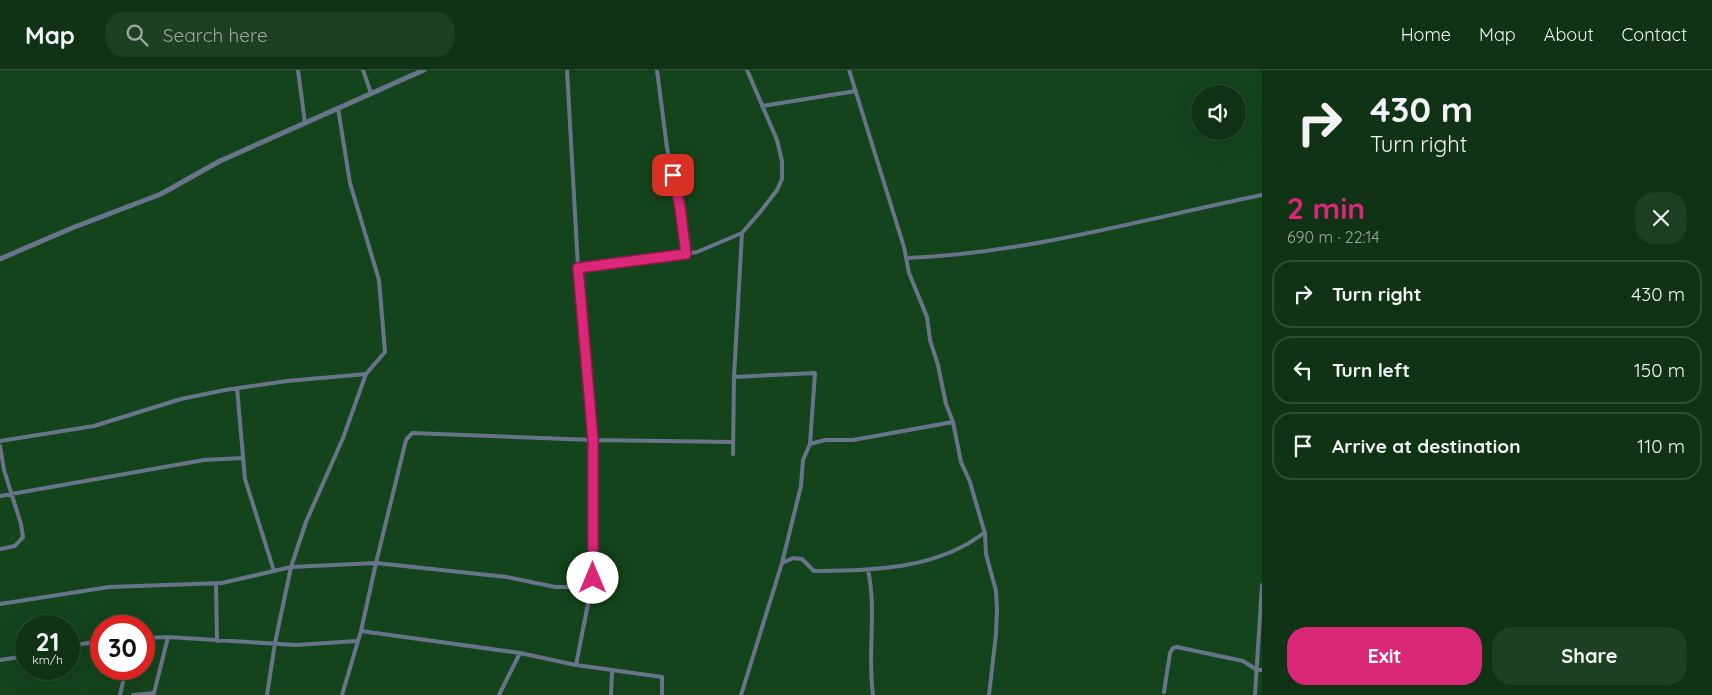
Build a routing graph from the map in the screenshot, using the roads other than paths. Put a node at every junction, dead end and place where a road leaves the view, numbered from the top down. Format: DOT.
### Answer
graph roads {
  1 [pos="298,70"];
  2 [pos="364,70"];
  3 [pos="424,70"];
  4 [pos="567,70"];
  5 [pos="657,70"];
  6 [pos="747,70"];
  7 [pos="849,70"];
  8 [pos="856,91"];
  9 [pos="371,93"];
  10 [pos="762,106"];
  11 [pos="338,108"];
  12 [pos="305,123"];
  13 [pos="1262,195"];
  14 [pos="742,233"];
  15 [pos="686,254"];
  16 [pos="907,258"];
  17 [pos="0,259"];
  18 [pos="578,268"];
  19 [pos="366,374"];
  20 [pos="734,377"];
  21 [pos="236,388"];
  22 [pos="953,422"];
  23 [pos="593,440"];
  24 [pos="0,441"];
  25 [pos="733,442"];
  26 [pos="810,444"];
  27 [pos="0,446"];
  28 [pos="733,454"];
  29 [pos="242,458"];
  30 [pos="11,493"];
  31 [pos="0,496"];
  32 [pos="985,532"];
  33 [pos="0,549"];
  34 [pos="376,563"];
  35 [pos="782,563"];
  36 [pos="291,566"];
  37 [pos="868,570"];
  38 [pos="274,571"];
  39 [pos="593,578"];
  40 [pos="216,583"];
  41 [pos="1262,585"];
  42 [pos="0,604"];
  43 [pos="361,631"];
  44 [pos="168,637"];
  45 [pos="155,638"];
  46 [pos="217,641"];
  47 [pos="357,641"];
  48 [pos="275,642"];
  49 [pos="520,653"];
  50 [pos="15,658"];
  51 [pos="0,660"];
  52 [pos="576,665"];
  53 [pos="1260,670"];
  54 [pos="612,671"];
  55 [pos="123,680"];
  56 [pos="1164,692"];
  57 [pos="154,694"];
  58 [pos="120,695"];
  59 [pos="133,695"];
  60 [pos="266,695"];
  61 [pos="342,695"];
  62 [pos="499,695"];
  63 [pos="611,695"];
  64 [pos="662,695"];
  65 [pos="740,695"];
  66 [pos="873,695"];
  67 [pos="989,695"];
  68 [pos="1255,695"];
  1 -- 12 [label="street"];
  2 -- 9 [label="street"];
  3 -- 9 [label="street"];
  4 -- 18 [label="street"];
  5 -- 15 [label="street"];
  6 -- 10 [label="street"];
  7 -- 8 [label="street"];
  8 -- 10 [label="street"];
  8 -- 16 [label="street"];
  9 -- 11 [label="street"];
  10 -- 14 [label="street"];
  11 -- 12 [label="street"];
  11 -- 19 [label="street"];
  12 -- 17 [label="street"];
  13 -- 16 [label="street"];
  14 -- 15 [label="street"];
  14 -- 20 [label="street"];
  15 -- 18 [label="street"];
  16 -- 22 [label="street"];
  18 -- 23 [label="street"];
  19 -- 21 [label="street"];
  19 -- 36 [label="street"];
  20 -- 25 [label="street"];
  20 -- 26 [label="street"];
  21 -- 24 [label="street"];
  21 -- 29 [label="street"];
  22 -- 26 [label="street"];
  22 -- 32 [label="street"];
  23 -- 25 [label="street"];
  23 -- 34 [label="street"];
  23 -- 39 [label="street"];
  25 -- 28 [label="street"];
  26 -- 35 [label="street"];
  27 -- 30 [label="street"];
  29 -- 30 [label="street"];
  29 -- 38 [label="street"];
  30 -- 31 [label="street"];
  30 -- 33 [label="street"];
  32 -- 37 [label="street"];
  32 -- 67 [label="street"];
  34 -- 36 [label="street"];
  34 -- 39 [label="street"];
  34 -- 43 [label="street"];
  35 -- 37 [label="street"];
  35 -- 65 [label="street"];
  36 -- 38 [label="street"];
  36 -- 48 [label="street"];
  37 -- 66 [label="street"];
  38 -- 40 [label="street"];
  39 -- 52 [label="street"];
  40 -- 42 [label="street"];
  40 -- 46 [label="street"];
  41 -- 53 [label="street"];
  43 -- 47 [label="street"];
  43 -- 49 [label="street"];
  44 -- 45 [label="street"];
  44 -- 46 [label="street"];
  44 -- 57 [label="street"];
  46 -- 48 [label="street"];
  47 -- 48 [label="street"];
  47 -- 61 [label="street"];
  48 -- 60 [label="street"];
  49 -- 52 [label="street"];
  49 -- 62 [label="street"];
  50 -- 51 [label="street"];
  52 -- 54 [label="street"];
  53 -- 56 [label="street"];
  53 -- 68 [label="street"];
  54 -- 63 [label="street"];
  54 -- 64 [label="street"];
  55 -- 58 [label="street"];
  57 -- 59 [label="street"];
}
